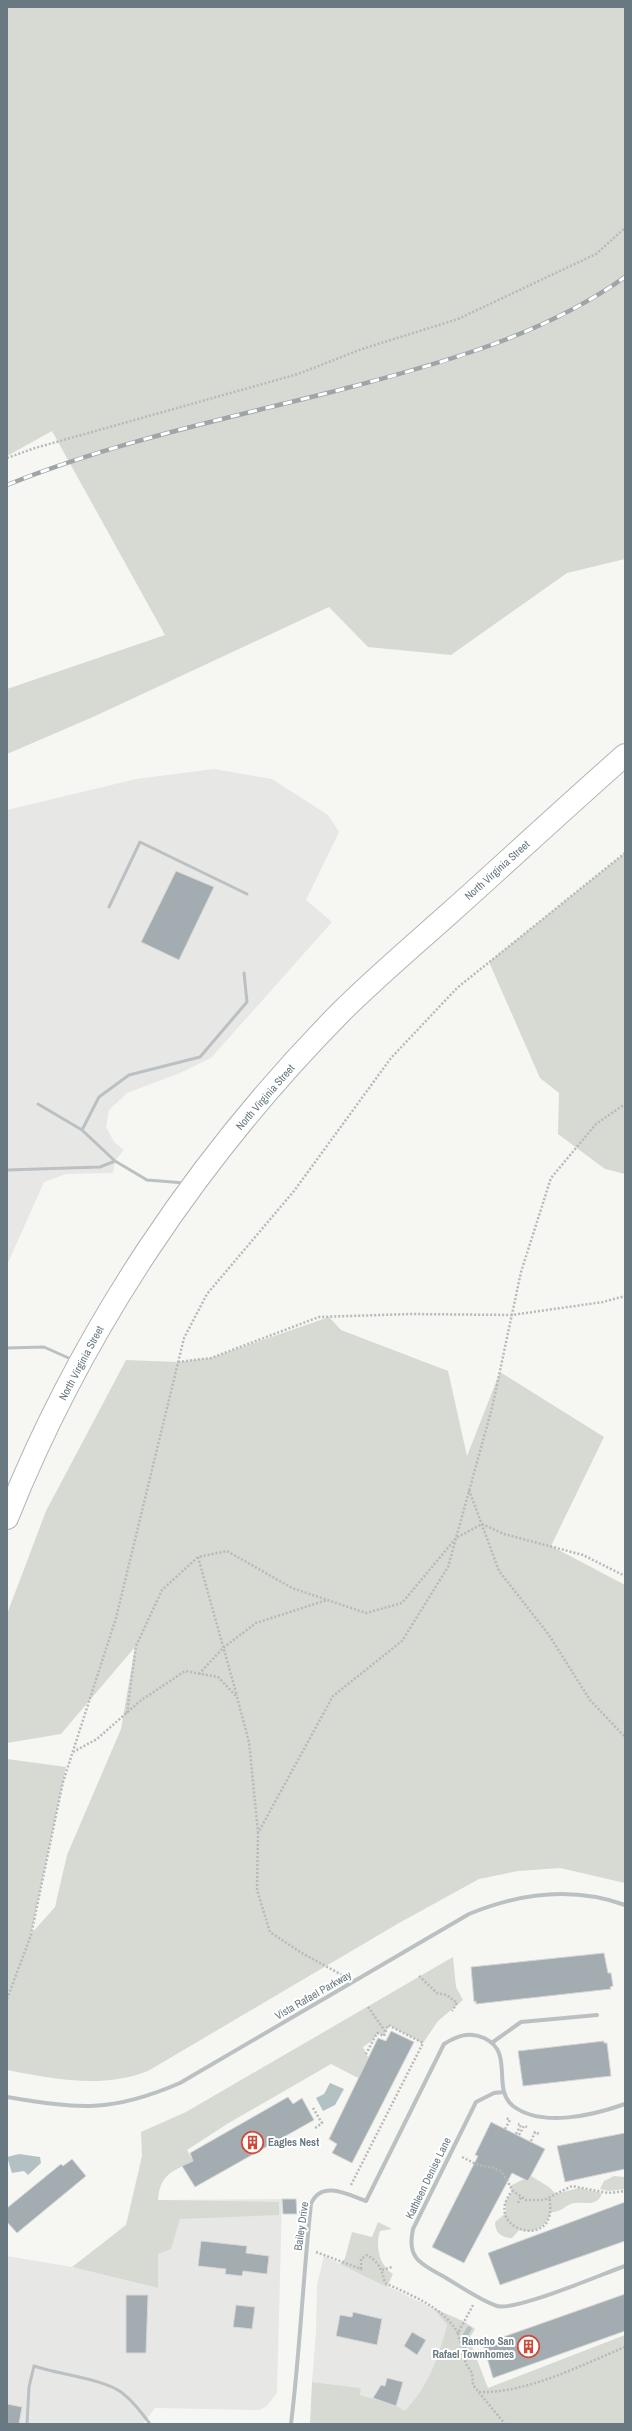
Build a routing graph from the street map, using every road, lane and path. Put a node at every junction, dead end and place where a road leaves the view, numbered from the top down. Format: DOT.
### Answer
graph roads {
  1 [pos="625,228"];
  2 [pos="7,458"];
  3 [pos="625,755"];
  4 [pos="625,852"];
  5 [pos="247,894"];
  6 [pos="109,907"];
  7 [pos="244,973"];
  8 [pos="38,1104"];
  9 [pos="625,1104"];
  10 [pos="82,1130"];
  11 [pos="115,1161"];
  12 [pos="7,1170"];
  13 [pos="195,1184"];
  14 [pos="625,1296"];
  15 [pos="512,1315"];
  16 [pos="7,1348"];
  17 [pos="178,1362"];
  18 [pos="80,1363"];
  19 [pos="469,1490"];
  20 [pos="7,1518"];
  21 [pos="482,1524"];
  22 [pos="456,1538"];
  23 [pos="198,1556"];
  24 [pos="625,1576"];
  25 [pos="327,1600"];
  26 [pos="224,1648"];
  27 [pos="198,1674"];
  28 [pos="237,1697"];
  29 [pos="126,1713"];
  30 [pos="625,1737"];
  31 [pos="73,1752"];
  32 [pos="258,1833"];
  33 [pos="625,1905"];
  34 [pos="419,1976"];
  35 [pos="354,1981"];
  36 [pos="7,1999"];
  37 [pos="368,2007"];
  38 [pos="452,2011"];
  39 [pos="597,2014"];
  40 [pos="385,2032"];
  41 [pos="493,2042"];
  42 [pos="366,2054"];
  43 [pos="504,2092"];
  44 [pos="7,2097"];
  45 [pos="625,2104"];
  46 [pos="313,2108"];
  47 [pos="506,2118"];
  48 [pos="518,2124"];
  49 [pos="527,2127"];
  50 [pos="314,2129"];
  51 [pos="505,2129"];
  52 [pos="539,2134"];
  53 [pos="530,2141"];
  54 [pos="462,2157"];
  55 [pos="513,2190"];
  56 [pos="625,2191"];
  57 [pos="346,2194"];
  58 [pos="521,2197"];
  59 [pos="549,2197"];
  60 [pos="518,2202"];
  61 [pos="307,2247"];
  62 [pos="625,2266"];
  63 [pos="392,2267"];
  64 [pos="382,2270"];
  65 [pos="473,2305"];
  66 [pos="458,2334"];
  67 [pos="625,2347"];
  68 [pos="479,2392"];
  69 [pos="27,2424"];
  70 [pos="150,2424"];
  71 [pos="291,2424"];
  72 [pos="505,2424"];
  1 -- 2 [label="path"];
  3 -- 13 [label="main road, North Virginia Street"];
  4 -- 17 [label="path"];
  5 -- 6 [label="lane"];
  7 -- 10 [label="lane"];
  8 -- 10 [label="lane"];
  9 -- 15 [label="path"];
  10 -- 11 [label="lane"];
  11 -- 12 [label="lane"];
  11 -- 13 [label="lane"];
  13 -- 18 [label="main road, North Virginia Street"];
  14 -- 15 [label="path"];
  15 -- 17 [label="path"];
  15 -- 19 [label="path"];
  16 -- 18 [label="lane"];
  17 -- 31 [label="path"];
  18 -- 20 [label="main road, North Virginia Street"];
  19 -- 21 [label="path"];
  19 -- 22 [label="path"];
  21 -- 22 [label="path"];
  21 -- 24 [label="path"];
  21 -- 30 [label="path"];
  22 -- 25 [label="path"];
  22 -- 32 [label="path"];
  23 -- 25 [label="path"];
  23 -- 26 [label="path"];
  23 -- 29 [label="path"];
  25 -- 26 [label="path"];
  26 -- 27 [label="path"];
  26 -- 28 [label="path"];
  27 -- 28 [label="path"];
  27 -- 29 [label="path"];
  28 -- 32 [label="path"];
  29 -- 31 [label="path"];
  31 -- 36 [label="path"];
  32 -- 35 [label="path"];
  33 -- 35 [label="street, Vista Rafael Parkway"];
  34 -- 38 [label="path"];
  35 -- 44 [label="street, Vista Rafael Parkway"];
  37 -- 40 [label="path"];
  39 -- 41 [label="street"];
  40 -- 42 [label="path"];
  40 -- 57 [label="path"];
  41 -- 43 [label="street"];
  41 -- 57 [label="street, Bailey Drive"];
  43 -- 45 [label="street"];
  43 -- 62 [label="street, Kathleen Denise Lane"];
  46 -- 50 [label="path"];
  47 -- 51 [label="path"];
  48 -- 49 [label="path"];
  52 -- 53 [label="path"];
  54 -- 55 [label="path"];
  55 -- 58 [label="path"];
  55 -- 59 [label="path"];
  56 -- 59 [label="path"];
  57 -- 61 [label="street, Bailey Drive"];
  58 -- 59 [label="path"];
  58 -- 60 [label="path"];
  61 -- 64 [label="path"];
  61 -- 71 [label="street, Bailey Drive"];
  63 -- 64 [label="path"];
  64 -- 66 [label="path"];
  65 -- 66 [label="path"];
  66 -- 68 [label="path"];
  67 -- 68 [label="path"];
  68 -- 72 [label="path"];
  69 -- 70 [label="lane"];
}
